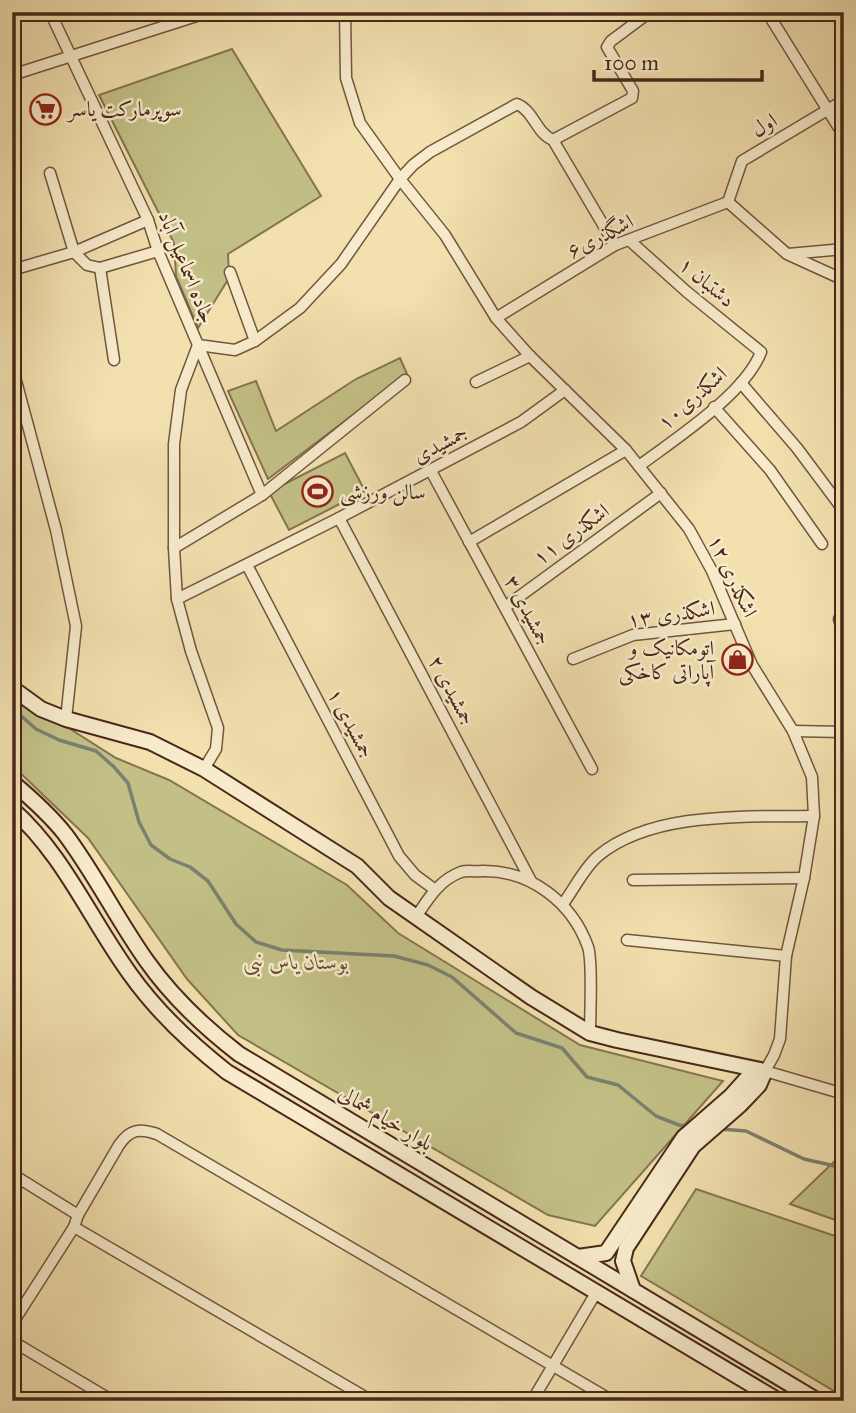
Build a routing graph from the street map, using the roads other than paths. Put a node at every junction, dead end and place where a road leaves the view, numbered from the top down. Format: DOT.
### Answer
graph roads {
  1 [pos="50,12"];
  2 [pos="209,12"];
  3 [pos="345,12"];
  4 [pos="650,12"];
  5 [pos="766,12"];
  6 [pos="71,55"];
  7 [pos="12,75"];
  8 [pos="844,100"];
  9 [pos="827,109"];
  10 [pos="844,135"];
  11 [pos="553,141"];
  12 [pos="50,173"];
  13 [pos="400,179"];
  14 [pos="728,202"];
  15 [pos="148,220"];
  16 [pos="629,240"];
  17 [pos="615,245"];
  18 [pos="844,249"];
  19 [pos="74,251"];
  20 [pos="159,251"];
  21 [pos="787,254"];
  22 [pos="100,268"];
  23 [pos="12,270"];
  24 [pos="230,272"];
  25 [pos="844,280"];
  26 [pos="496,318"];
  27 [pos="255,341"];
  28 [pos="198,345"];
  29 [pos="761,352"];
  30 [pos="530,356"];
  31 [pos="114,360"];
  32 [pos="12,366"];
  33 [pos="405,380"];
  34 [pos="476,382"];
  35 [pos="741,383"];
  36 [pos="565,390"];
  37 [pos="714,407"];
  38 [pos="626,450"];
  39 [pos="639,466"];
  40 [pos="431,471"];
  41 [pos="661,493"];
  42 [pos="262,495"];
  43 [pos="844,511"];
  44 [pos="339,518"];
  45 [pos="470,542"];
  46 [pos="822,544"];
  47 [pos="174,548"];
  48 [pos="247,565"];
  49 [pos="177,599"];
  50 [pos="505,607"];
  51 [pos="839,620"];
  52 [pos="735,624"];
  53 [pos="844,637"];
  54 [pos="573,659"];
  55 [pos="12,688"];
  56 [pos="66,719"];
  57 [pos="793,732"];
  58 [pos="844,732"];
  59 [pos="204,769"];
  60 [pos="592,769"];
  61 [pos="12,782"];
  62 [pos="12,809"];
  63 [pos="814,816"];
  64 [pos="804,878"];
  65 [pos="633,880"];
  66 [pos="531,881"];
  67 [pos="434,889"];
  68 [pos="563,904"];
  69 [pos="415,917"];
  70 [pos="627,940"];
  71 [pos="786,956"];
  72 [pos="590,1032"];
  73 [pos="765,1071"];
  74 [pos="844,1094"];
  75 [pos="371,1134"];
  76 [pos="360,1151"];
  77 [pos="670,1170"];
  78 [pos="12,1174"];
  79 [pos="78,1215"];
  80 [pos="74,1227"];
  81 [pos="578,1257"];
  82 [pos="597,1291"];
  83 [pos="634,1291"];
  84 [pos="12,1324"];
  85 [pos="12,1341"];
  86 [pos="554,1366"];
  87 [pos="113,1401"];
  88 [pos="372,1401"];
  89 [pos="532,1401"];
  90 [pos="613,1401"];
  91 [pos="779,1401"];
  92 [pos="818,1401"];
  1 -- 6 [label="street, جاده اسماعیل آباد"];
  2 -- 6 [label="street"];
  3 -- 13 [label="street, اشکذری ۱۲"];
  4 -- 11 [label="street"];
  5 -- 9 [label="street"];
  6 -- 7 [label="street"];
  6 -- 15 [label="street, جاده اسماعیل آباد"];
  8 -- 9 [label="street, اول"];
  9 -- 10 [label="street"];
  9 -- 14 [label="street, اول"];
  11 -- 13 [label="street"];
  11 -- 17 [label="street"];
  12 -- 19 [label="street"];
  13 -- 26 [label="street, اشکذری ۱۲"];
  13 -- 27 [label="street"];
  14 -- 16 [label="street, اشگذری۶"];
  14 -- 21 [label="street"];
  15 -- 19 [label="street"];
  15 -- 20 [label="street, جاده اسماعیل آباد"];
  16 -- 17 [label="street, اشگذری۶"];
  16 -- 29 [label="street, دشتبان ۱"];
  17 -- 26 [label="street, اشگذری۶"];
  18 -- 21 [label="street"];
  19 -- 22 [label="street"];
  19 -- 23 [label="street"];
  20 -- 22 [label="street"];
  20 -- 28 [label="street, جاده اسماعیل آباد"];
  21 -- 25 [label="street"];
  22 -- 31 [label="street"];
  24 -- 27 [label="street"];
  26 -- 30 [label="street, اشکذری ۱۲"];
  27 -- 28 [label="street"];
  28 -- 42 [label="street, جاده اسماعیل آباد"];
  28 -- 47 [label="street"];
  29 -- 35 [label="street, اشکذری۱۰"];
  30 -- 34 [label="street"];
  30 -- 36 [label="street, اشکذری ۱۲"];
  32 -- 56 [label="street"];
  33 -- 42 [label="street"];
  35 -- 37 [label="street, اشکذری۱۰"];
  35 -- 43 [label="street"];
  36 -- 38 [label="street, اشکذری ۱۲"];
  36 -- 40 [label="street, جمشیدی"];
  37 -- 39 [label="street, اشکذری۱۰"];
  37 -- 46 [label="street"];
  38 -- 39 [label="street, اشکذری ۱۲"];
  38 -- 45 [label="street"];
  39 -- 41 [label="street, اشکذری ۱۲"];
  40 -- 44 [label="street, جمشیدی"];
  40 -- 45 [label="street, جمشیدی ۳"];
  41 -- 50 [label="street, اشکذری ۱۱"];
  41 -- 52 [label="street, اشکذری ۱۲"];
  42 -- 47 [label="street"];
  44 -- 48 [label="street, جمشیدی"];
  44 -- 66 [label="street, جمشیدی ۲"];
  45 -- 50 [label="street, جمشیدی ۳"];
  47 -- 49 [label="street"];
  48 -- 49 [label="street, جمشیدی"];
  48 -- 67 [label="street, جمشیدی ۱"];
  49 -- 59 [label="street"];
  50 -- 60 [label="street, جمشیدی ۳"];
  51 -- 53 [label="street"];
  52 -- 54 [label="street, اشکذری ۱۳"];
  52 -- 57 [label="street, اشکذری ۱۲"];
  55 -- 56 [label="street"];
  56 -- 59 [label="street"];
  57 -- 58 [label="street"];
  57 -- 63 [label="street, اشکذری ۱۲"];
  59 -- 69 [label="street"];
  61 -- 75 [label="street, بلوار خیام شمالی"];
  62 -- 76 [label="street, بلوار خیام شمالی"];
  63 -- 64 [label="street, اشکذری ۱۲"];
  63 -- 68 [label="street"];
  64 -- 65 [label="street"];
  64 -- 71 [label="street, اشکذری ۱۲"];
  66 -- 67 [label="street"];
  66 -- 68 [label="street"];
  67 -- 69 [label="street"];
  68 -- 72 [label="street"];
  69 -- 72 [label="street"];
  70 -- 71 [label="street"];
  71 -- 73 [label="street, اشکذری ۱۲"];
  72 -- 73 [label="street"];
  73 -- 74 [label="street"];
  73 -- 77 [label="street"];
  75 -- 76 [label="street"];
  75 -- 81 [label="street, بلوار خیام شمالی"];
  76 -- 82 [label="street, بلوار خیام شمالی"];
  77 -- 81 [label="street"];
  77 -- 83 [label="street"];
  78 -- 79 [label="street"];
  79 -- 80 [label="street"];
  79 -- 86 [label="street"];
  80 -- 84 [label="street"];
  80 -- 88 [label="street"];
  81 -- 83 [label="street, بلوار خیام شمالی"];
  82 -- 86 [label="street"];
  82 -- 91 [label="street, بلوار خیام شمالی"];
  83 -- 92 [label="street, بلوار خیام شمالی"];
  85 -- 87 [label="street"];
  86 -- 89 [label="street"];
  86 -- 90 [label="street"];
}
